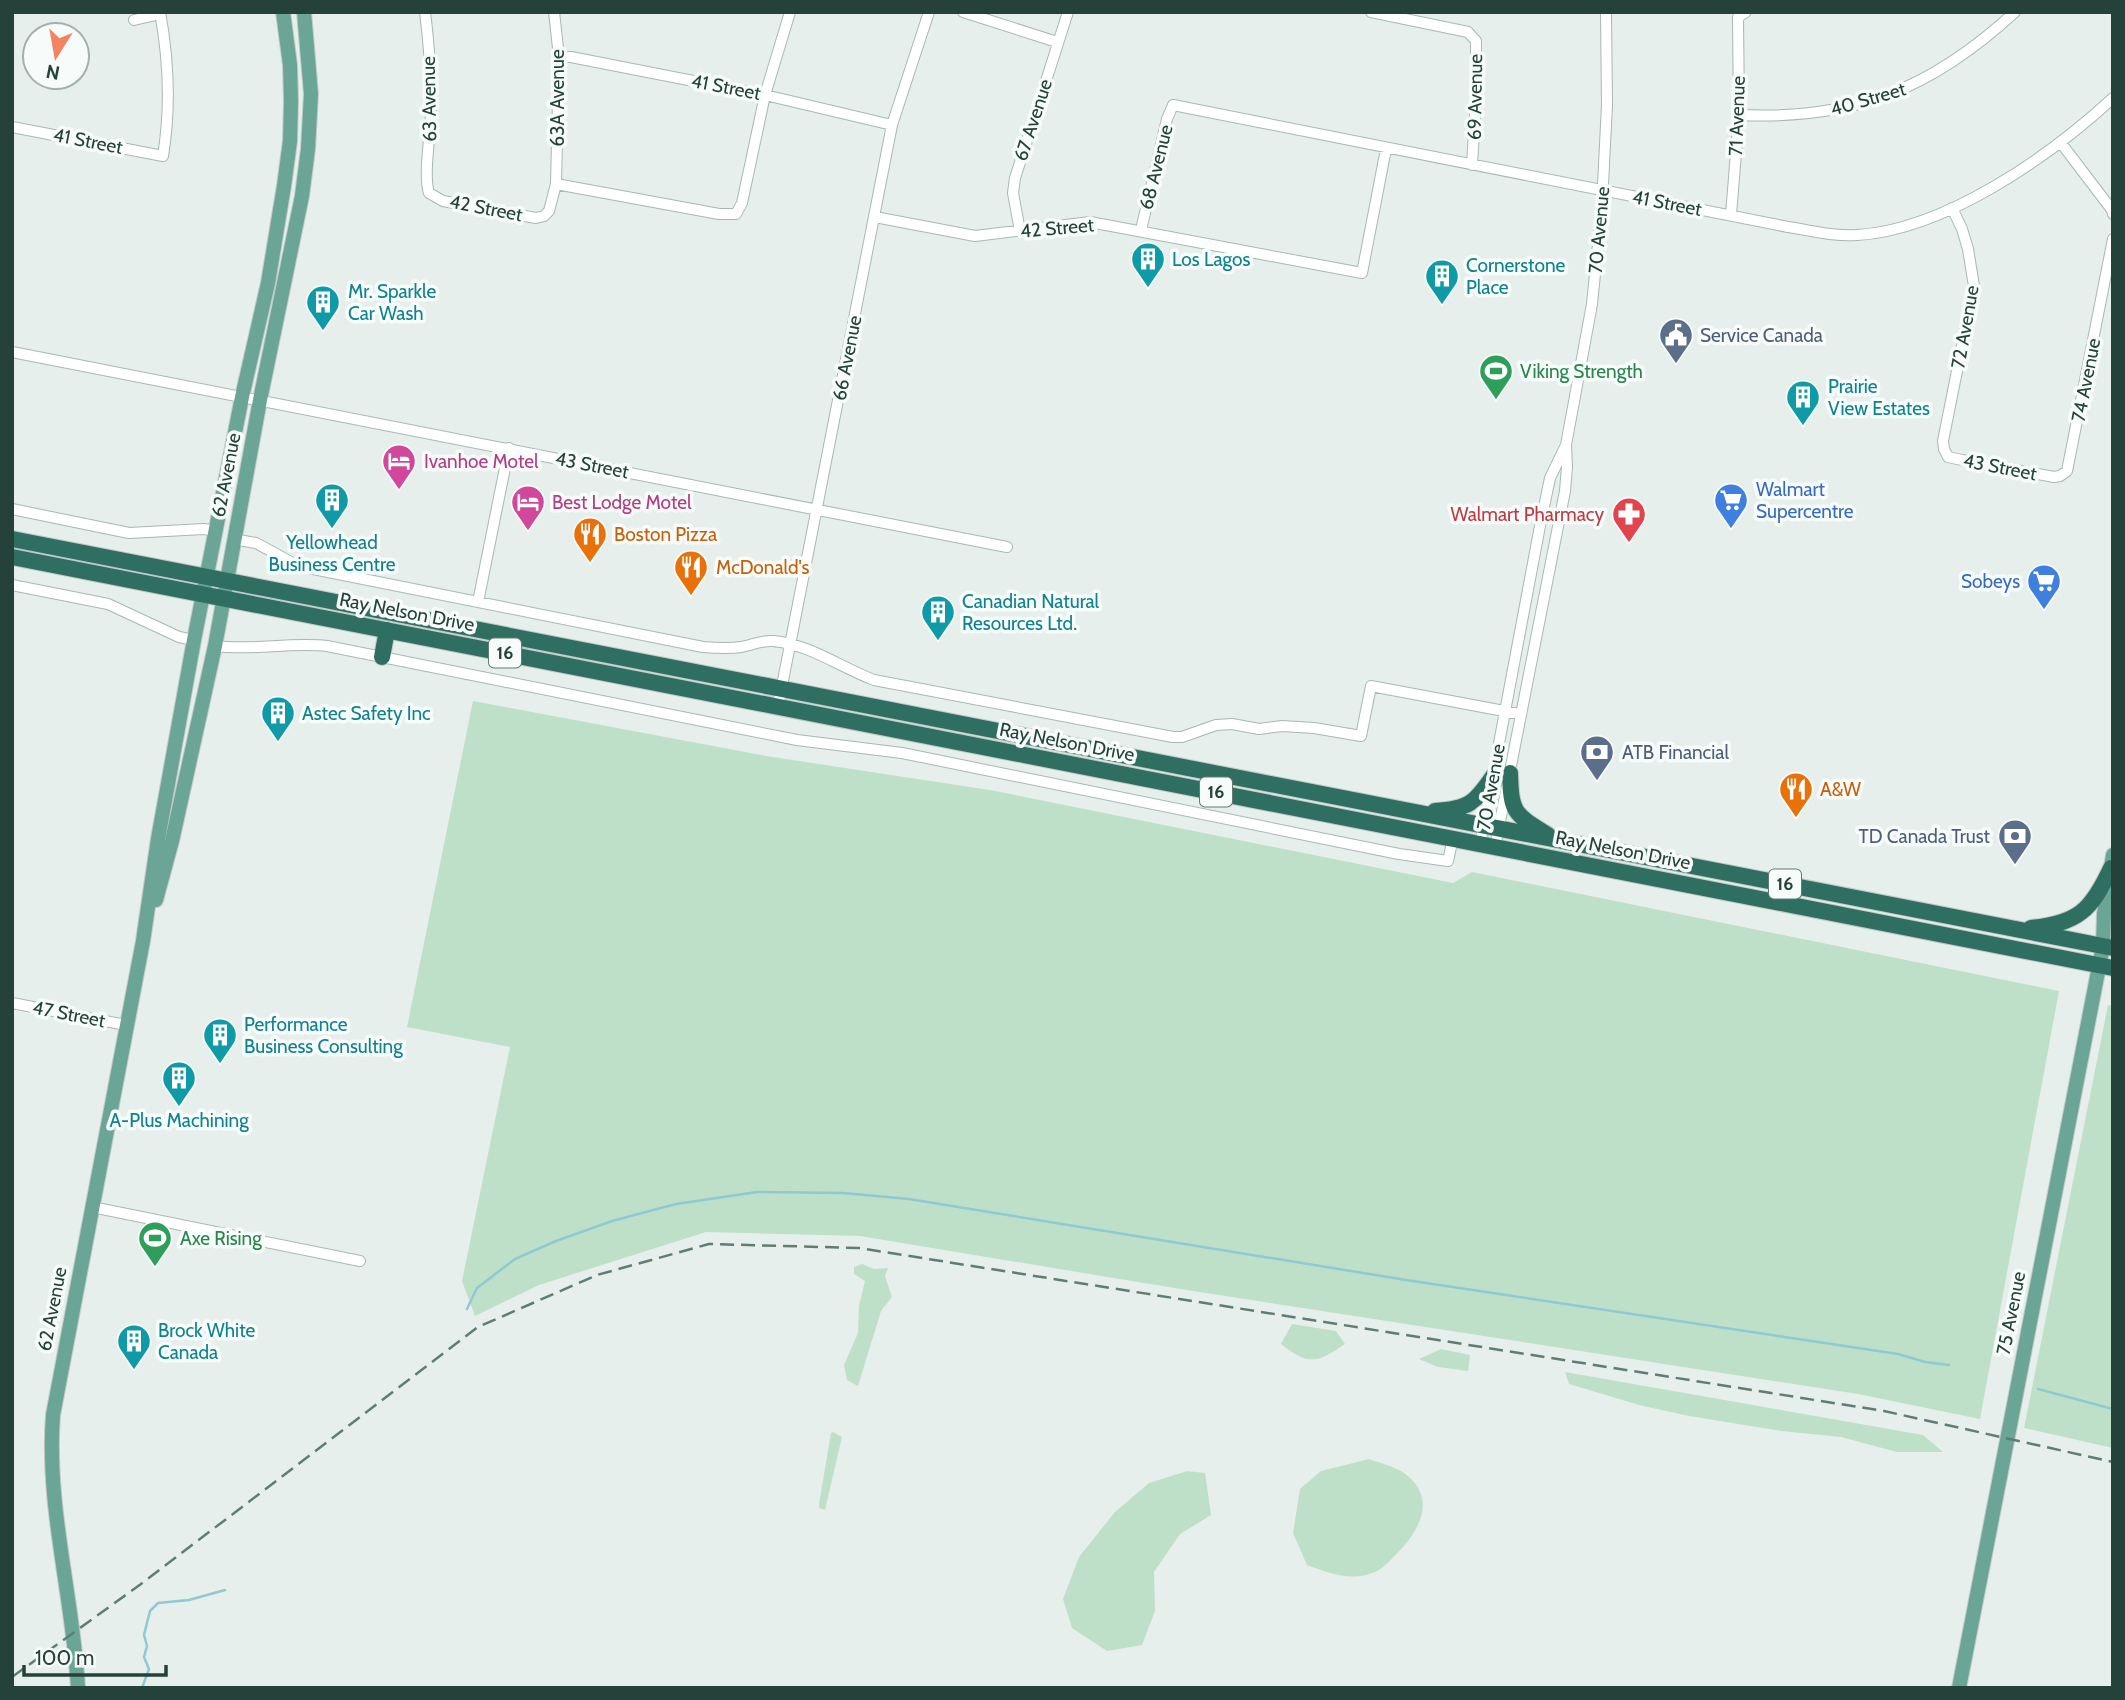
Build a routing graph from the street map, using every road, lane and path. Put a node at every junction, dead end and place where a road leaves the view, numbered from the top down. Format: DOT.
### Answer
graph roads {
  1 [pos="283,12"];
  2 [pos="304,12"];
  3 [pos="425,12"];
  4 [pos="554,12"];
  5 [pos="790,12"];
  6 [pos="929,12"];
  7 [pos="963,12"];
  8 [pos="1068,12"];
  9 [pos="1371,12"];
  10 [pos="1606,12"];
  11 [pos="2015,12"];
  12 [pos="160,13"];
  13 [pos="1742,15"];
  14 [pos="134,20"];
  15 [pos="1057,42"];
  16 [pos="559,57"];
  17 [pos="765,95"];
  18 [pos="2113,98"];
  19 [pos="1173,105"];
  20 [pos="1739,115"];
  21 [pos="892,125"];
  22 [pos="12,127"];
  23 [pos="2061,143"];
  24 [pos="1386,149"];
  25 [pos="1472,165"];
  26 [pos="556,184"];
  27 [pos="426,185"];
  28 [pos="1603,190"];
  29 [pos="1951,208"];
  30 [pos="2113,214"];
  31 [pos="1731,215"];
  32 [pos="875,217"];
  33 [pos="1141,230"];
  34 [pos="1020,231"];
  35 [pos="2113,239"];
  36 [pos="12,352"];
  37 [pos="242,397"];
  38 [pos="260,400"];
  39 [pos="1566,445"];
  40 [pos="509,448"];
  41 [pos="1944,449"];
  42 [pos="2060,476"];
  43 [pos="12,509"];
  44 [pos="818,509"];
  45 [pos="216,531"];
  46 [pos="12,539"];
  47 [pos="233,539"];
  48 [pos="1007,547"];
  49 [pos="12,557"];
  50 [pos="207,575"];
  51 [pos="227,579"];
  52 [pos="12,585"];
  53 [pos="203,594"];
  54 [pos="223,599"];
  55 [pos="478,601"];
  56 [pos="387,630"];
  57 [pos="194,640"];
  58 [pos="792,645"];
  59 [pos="215,646"];
  60 [pos="382,657"];
  61 [pos="780,698"];
  62 [pos="1504,711"];
  63 [pos="1520,715"];
  64 [pos="1502,774"];
  65 [pos="1411,812"];
  66 [pos="1491,828"];
  67 [pos="1453,838"];
  68 [pos="1556,840"];
  69 [pos="1488,845"];
  70 [pos="2112,862"];
  71 [pos="2113,924"];
  72 [pos="2014,930"];
  73 [pos="143,941"];
  74 [pos="2108,947"];
  75 [pos="2106,966"];
  76 [pos="12,1003"];
  77 [pos="126,1025"];
  78 [pos="92,1207"];
  79 [pos="360,1261"];
  80 [pos="78,1688"];
  81 [pos="1959,1688"];
  1 -- 37 [label="main road, 62 Avenue"];
  2 -- 38 [label="main road, 62 Avenue"];
  3 -- 27 [label="street, 63 Avenue"];
  4 -- 16 [label="street, 63A Avenue"];
  5 -- 17 [label="street"];
  6 -- 21 [label="street, 66 Avenue"];
  7 -- 15 [label="street"];
  8 -- 15 [label="street, 67 Avenue"];
  9 -- 25 [label="street, 69 Avenue"];
  10 -- 28 [label="street, 70 Avenue"];
  11 -- 20 [label="street, 40 Street"];
  12 -- 14 [label="street"];
  12 -- 22 [label="street, 41 Street"];
  13 -- 20 [label="street, 71 Avenue"];
  15 -- 34 [label="street, 67 Avenue"];
  16 -- 17 [label="street, 41 Street"];
  16 -- 26 [label="street, 63A Avenue"];
  17 -- 21 [label="street, 41 Street"];
  17 -- 26 [label="street"];
  18 -- 23 [label="street"];
  19 -- 24 [label="street, 41 Street"];
  19 -- 33 [label="street, 68 Avenue"];
  20 -- 31 [label="street, 71 Avenue"];
  21 -- 32 [label="street, 66 Avenue"];
  23 -- 29 [label="street, 41 Street"];
  23 -- 30 [label="street"];
  24 -- 25 [label="street, 41 Street"];
  24 -- 33 [label="street, 42 Street"];
  25 -- 28 [label="street, 41 Street"];
  26 -- 27 [label="street, 42 Street"];
  28 -- 31 [label="street, 41 Street"];
  28 -- 39 [label="street, 70 Avenue"];
  29 -- 31 [label="street, 41 Street"];
  29 -- 41 [label="street, 72 Avenue"];
  32 -- 34 [label="street, 42 Street"];
  32 -- 44 [label="street, 66 Avenue"];
  33 -- 34 [label="street, 42 Street"];
  35 -- 42 [label="street, 74 Avenue"];
  36 -- 37 [label="street, 43 Street"];
  37 -- 38 [label="street, 43 Street"];
  37 -- 45 [label="main road, 62 Avenue"];
  38 -- 40 [label="street, 43 Street"];
  38 -- 47 [label="main road, 62 Avenue"];
  39 -- 62 [label="street, 70 Avenue"];
  39 -- 63 [label="street, 70 Avenue"];
  40 -- 44 [label="street, 43 Street"];
  40 -- 55 [label="street"];
  41 -- 42 [label="street, 43 Street"];
  43 -- 45 [label="street"];
  44 -- 48 [label="street, 43 Street"];
  44 -- 58 [label="street, 66 Avenue"];
  45 -- 50 [label="main road, 62 Avenue"];
  46 -- 50 [label="highway, Ray Nelson Drive / 16"];
  47 -- 51 [label="main road, 62 Avenue"];
  47 -- 55 [label="street"];
  49 -- 53 [label="highway, Ray Nelson Drive / 16"];
  50 -- 51 [label="highway, Ray Nelson Drive / 16"];
  50 -- 53 [label="main road, 62 Avenue"];
  51 -- 54 [label="main road, 62 Avenue"];
  51 -- 61 [label="highway, Ray Nelson Drive / 16"];
  52 -- 57 [label="street"];
  53 -- 54 [label="highway, Ray Nelson Drive / 16"];
  53 -- 57 [label="main road, 62 Avenue"];
  54 -- 56 [label="highway, Ray Nelson Drive / 16"];
  54 -- 59 [label="main road, 62 Avenue"];
  55 -- 58 [label="street"];
  56 -- 60 [label="highway"];
  56 -- 61 [label="highway, Ray Nelson Drive / 16"];
  57 -- 73 [label="main road, 62 Avenue"];
  58 -- 61 [label="street, 66 Avenue"];
  58 -- 62 [label="street"];
  59 -- 60 [label="street"];
  59 -- 73 [label="main road, 62 Avenue"];
  60 -- 67 [label="street"];
  61 -- 65 [label="highway, Ray Nelson Drive / 16"];
  61 -- 67 [label="highway, Ray Nelson Drive / 16"];
  62 -- 63 [label="street"];
  62 -- 64 [label="street, 70 Avenue"];
  63 -- 64 [label="street, 70 Avenue"];
  64 -- 65 [label="highway"];
  64 -- 66 [label="street, 70 Avenue"];
  64 -- 66 [label="street, 70 Avenue"];
  64 -- 68 [label="highway"];
  65 -- 66 [label="highway, Ray Nelson Drive / 16"];
  66 -- 68 [label="highway, Ray Nelson Drive / 16"];
  66 -- 69 [label="street, 70 Avenue"];
  67 -- 69 [label="highway, Ray Nelson Drive / 16"];
  68 -- 72 [label="highway, Ray Nelson Drive / 16"];
  69 -- 75 [label="highway, Ray Nelson Drive / 16"];
  70 -- 72 [label="highway"];
  70 -- 74 [label="main road, 75 Avenue"];
  71 -- 74 [label="main road, 75 Avenue"];
  72 -- 74 [label="highway, Ray Nelson Drive / 16"];
  73 -- 77 [label="main road, 62 Avenue"];
  74 -- 75 [label="main road, 75 Avenue"];
  75 -- 81 [label="main road, 75 Avenue"];
  76 -- 77 [label="street, 47 Street"];
  77 -- 78 [label="main road, 62 Avenue"];
  78 -- 79 [label="street"];
  78 -- 80 [label="main road, 62 Avenue"];
}
